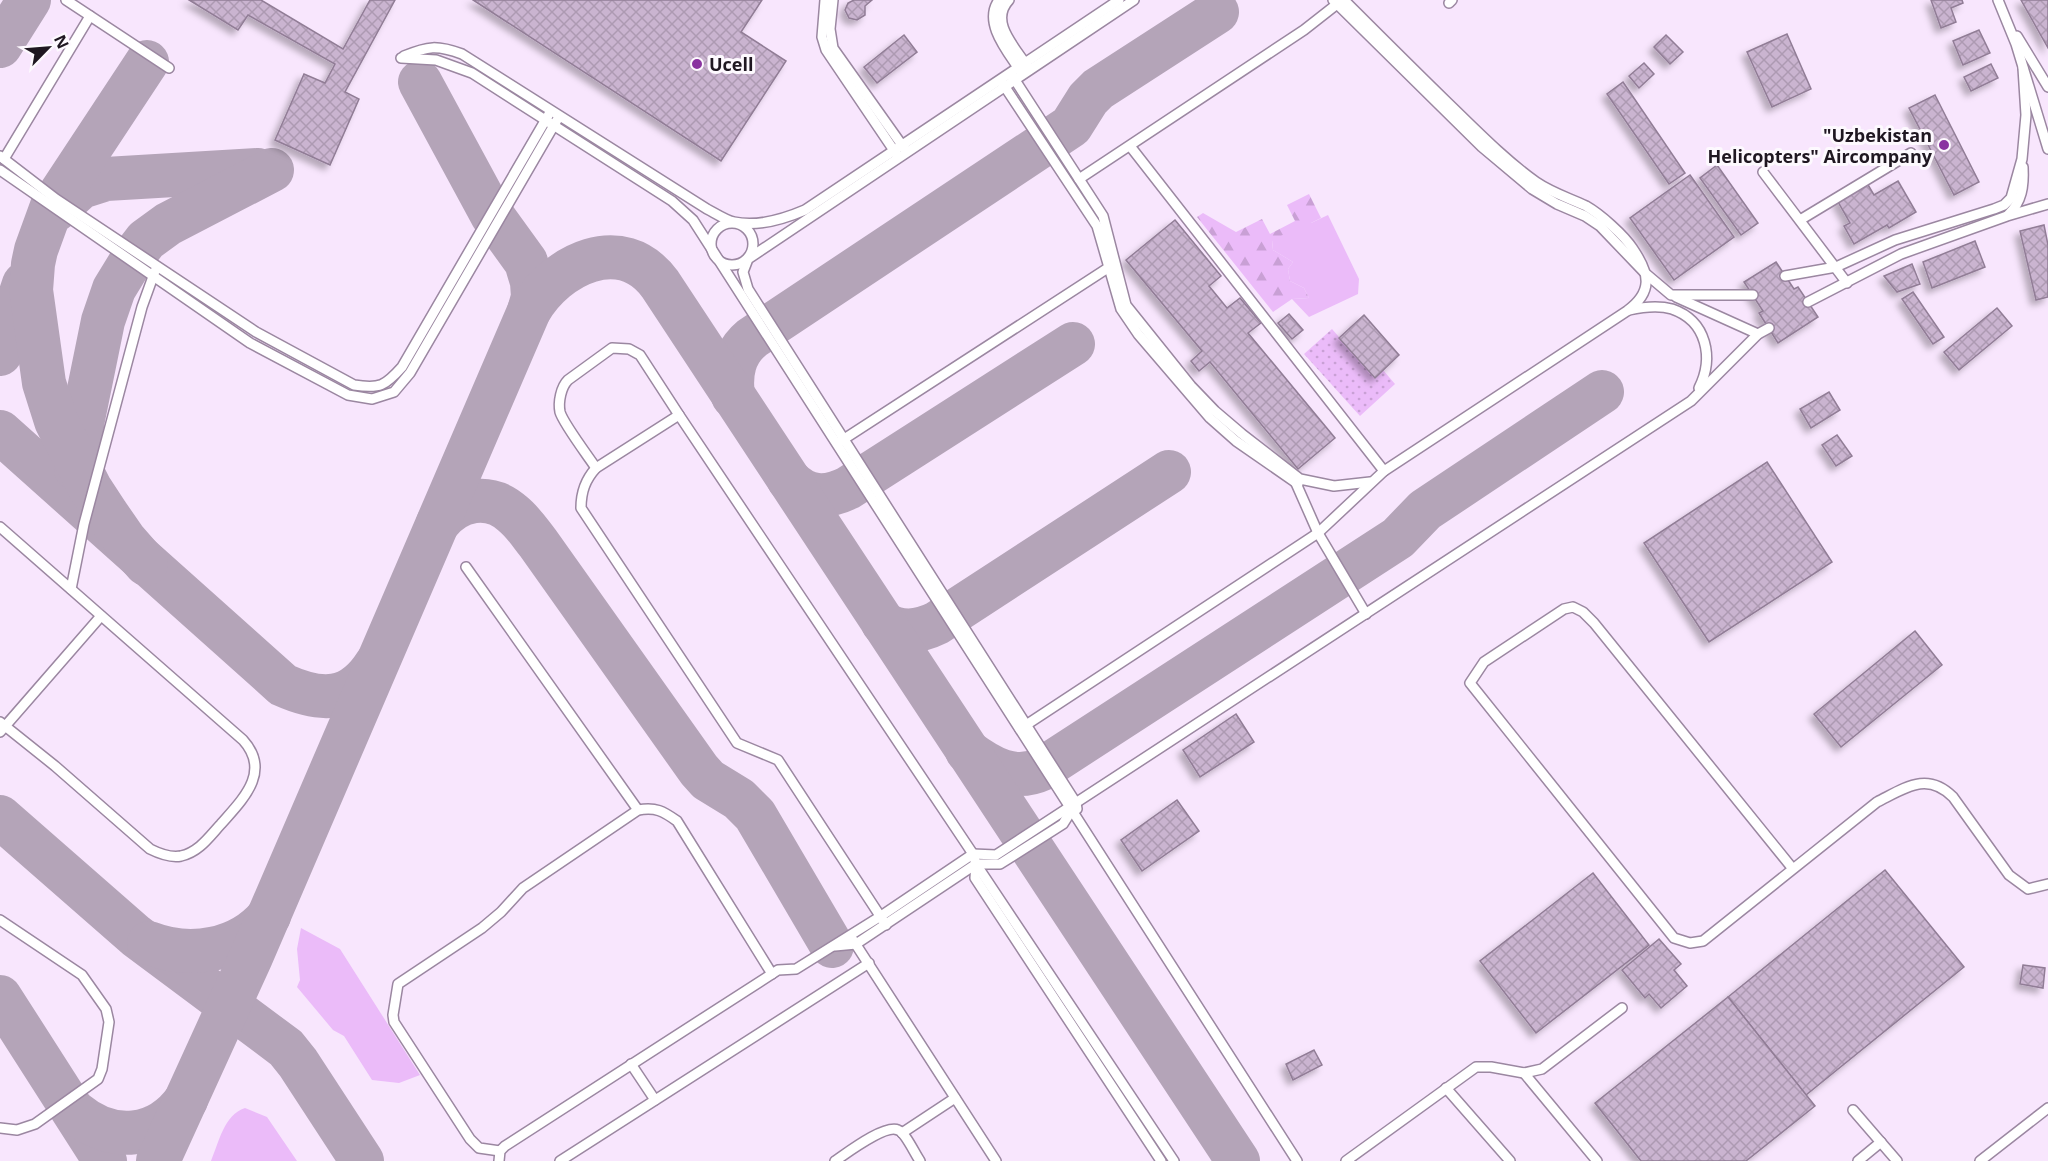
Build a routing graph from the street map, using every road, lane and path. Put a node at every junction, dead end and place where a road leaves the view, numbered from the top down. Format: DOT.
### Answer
graph roads {
  1 [pos="66,0"];
  2 [pos="825,0"];
  3 [pos="833,0"];
  4 [pos="999,0"];
  5 [pos="1009,0"];
  6 [pos="1119,0"];
  7 [pos="1134,0"];
  8 [pos="1998,0"];
  9 [pos="1339,1"];
  10 [pos="90,16"];
  11 [pos="2007,19"];
  12 [pos="443,47"];
  13 [pos="436,60"];
  14 [pos="169,68"];
  15 [pos="2023,68"];
  16 [pos="1020,71"];
  17 [pos="1003,83"];
  18 [pos="2048,87"];
  19 [pos="556,112"];
  20 [pos="550,122"];
  21 [pos="1130,146"];
  22 [pos="2048,149"];
  23 [pos="900,152"];
  24 [pos="1911,153"];
  25 [pos="2,158"];
  26 [pos="2022,159"];
  27 [pos="0,170"];
  28 [pos="1763,172"];
  29 [pos="1079,179"];
  30 [pos="2048,204"];
  31 [pos="2007,216"];
  32 [pos="1800,220"];
  33 [pos="733,222"];
  34 [pos="713,254"];
  35 [pos="748,259"];
  36 [pos="1112,265"];
  37 [pos="157,266"];
  38 [pos="1836,267"];
  39 [pos="1646,273"];
  40 [pos="153,276"];
  41 [pos="1785,276"];
  42 [pos="1847,283"];
  43 [pos="1671,295"];
  44 [pos="1753,295"];
  45 [pos="1808,302"];
  46 [pos="1627,311"];
  47 [pos="1695,326"];
  48 [pos="1769,328"];
  49 [pos="1758,334"];
  50 [pos="1691,401"];
  51 [pos="679,415"];
  52 [pos="840,442"];
  53 [pos="1285,467"];
  54 [pos="596,468"];
  55 [pos="1384,471"];
  56 [pos="1370,482"];
  57 [pos="1298,484"];
  58 [pos="1334,486"];
  59 [pos="0,526"];
  60 [pos="1318,532"];
  61 [pos="466,567"];
  62 [pos="71,589"];
  63 [pos="1366,614"];
  64 [pos="101,616"];
  65 [pos="2,727"];
  66 [pos="1023,727"];
  67 [pos="1073,807"];
  68 [pos="638,810"];
  69 [pos="973,854"];
  70 [pos="976,864"];
  71 [pos="1793,869"];
  72 [pos="2048,884"];
  73 [pos="0,920"];
  74 [pos="884,920"];
  75 [pos="850,935"];
  76 [pos="856,944"];
  77 [pos="832,946"];
  78 [pos="869,963"];
  79 [pos="772,974"];
  80 [pos="1622,1008"];
  81 [pos="632,1064"];
  82 [pos="1524,1072"];
  83 [pos="1446,1088"];
  84 [pos="955,1098"];
  85 [pos="656,1100"];
  86 [pos="2048,1108"];
  87 [pos="1853,1110"];
  88 [pos="0,1128"];
  89 [pos="902,1133"];
  90 [pos="1881,1142"];
  91 [pos="500,1151"];
  92 [pos="499,1161"];
  93 [pos="560,1161"];
  94 [pos="835,1161"];
  95 [pos="920,1161"];
  96 [pos="996,1161"];
  97 [pos="1161,1161"];
  98 [pos="1174,1161"];
  99 [pos="1297,1161"];
  100 [pos="1346,1161"];
  101 [pos="1510,1161"];
  102 [pos="1597,1161"];
  103 [pos="1858,1161"];
  104 [pos="1896,1161"];
  105 [pos="1980,1161"];
  1 -- 10 [label="lane"];
  2 -- 23 [label="lane"];
  3 -- 23 [label="lane"];
  4 -- 16 [label="lane"];
  5 -- 16 [label="lane"];
  6 -- 16 [label="lane"];
  7 -- 16 [label="lane"];
  8 -- 11 [label="lane"];
  9 -- 21 [label="lane"];
  9 -- 39 [label="lane"];
  10 -- 14 [label="lane"];
  10 -- 25 [label="lane"];
  11 -- 15 [label="lane"];
  11 -- 18 [label="lane"];
  12 -- 13 [label="lane"];
  12 -- 13 [label="lane"];
  12 -- 19 [label="lane"];
  13 -- 20 [label="lane"];
  15 -- 22 [label="lane"];
  15 -- 26 [label="lane"];
  16 -- 17 [label="lane"];
  16 -- 29 [label="lane"];
  17 -- 23 [label="lane"];
  17 -- 36 [label="lane"];
  19 -- 20 [label="lane"];
  19 -- 33 [label="lane"];
  20 -- 34 [label="lane"];
  20 -- 37 [label="lane"];
  20 -- 40 [label="lane"];
  21 -- 29 [label="lane"];
  21 -- 55 [label="lane"];
  23 -- 33 [label="lane"];
  23 -- 35 [label="lane"];
  24 -- 32 [label="lane"];
  25 -- 37 [label="lane"];
  26 -- 31 [label="lane"];
  26 -- 38 [label="lane"];
  27 -- 40 [label="lane"];
  28 -- 32 [label="lane"];
  29 -- 36 [label="lane"];
  30 -- 31 [label="lane"];
  31 -- 42 [label="lane"];
  32 -- 38 [label="lane"];
  33 -- 34 [label="lane"];
  33 -- 35 [label="lane"];
  34 -- 35 [label="lane"];
  34 -- 52 [label="lane"];
  35 -- 52 [label="lane"];
  36 -- 52 [label="lane"];
  36 -- 53 [label="lane"];
  36 -- 57 [label="lane"];
  37 -- 40 [label="lane"];
  38 -- 41 [label="lane"];
  38 -- 42 [label="lane"];
  39 -- 43 [label="lane"];
  39 -- 46 [label="lane"];
  40 -- 62 [label="lane"];
  42 -- 45 [label="lane"];
  43 -- 44 [label="lane"];
  43 -- 47 [label="lane"];
  43 -- 49 [label="lane"];
  46 -- 47 [label="lane"];
  46 -- 55 [label="lane"];
  47 -- 50 [label="lane"];
  48 -- 49 [label="lane"];
  49 -- 50 [label="lane"];
  50 -- 63 [label="lane"];
  51 -- 54 [label="lane"];
  51 -- 54 [label="lane"];
  51 -- 69 [label="lane"];
  52 -- 66 [label="lane"];
  53 -- 57 [label="lane"];
  53 -- 58 [label="lane"];
  54 -- 74 [label="lane"];
  55 -- 56 [label="lane"];
  56 -- 58 [label="lane"];
  56 -- 60 [label="lane"];
  57 -- 58 [label="lane"];
  57 -- 60 [label="lane"];
  59 -- 62 [label="lane"];
  60 -- 63 [label="lane"];
  60 -- 66 [label="lane"];
  61 -- 68 [label="lane"];
  62 -- 64 [label="lane"];
  63 -- 67 [label="lane"];
  64 -- 65 [label="lane"];
  64 -- 65 [label="lane"];
  66 -- 67 [label="lane"];
  67 -- 69 [label="lane"];
  67 -- 70 [label="lane"];
  67 -- 99 [label="lane"];
  68 -- 79 [label="lane"];
  68 -- 91 [label="lane"];
  69 -- 70 [label="lane"];
  69 -- 74 [label="lane"];
  70 -- 74 [label="lane"];
  70 -- 97 [label="lane"];
  70 -- 98 [label="lane"];
  71 -- 71 [label="lane"];
  71 -- 72 [label="lane"];
  73 -- 88 [label="lane"];
  74 -- 75 [label="lane"];
  74 -- 76 [label="lane"];
  75 -- 76 [label="lane"];
  75 -- 77 [label="lane"];
  76 -- 77 [label="lane"];
  76 -- 78 [label="lane"];
  77 -- 79 [label="lane"];
  78 -- 84 [label="lane"];
  78 -- 85 [label="lane"];
  79 -- 81 [label="lane"];
  80 -- 82 [label="lane"];
  81 -- 85 [label="lane"];
  81 -- 91 [label="lane"];
  82 -- 83 [label="lane"];
  82 -- 102 [label="lane"];
  83 -- 100 [label="lane"];
  83 -- 101 [label="lane"];
  84 -- 89 [label="lane"];
  84 -- 96 [label="lane"];
  85 -- 93 [label="lane"];
  86 -- 105 [label="lane"];
  87 -- 90 [label="lane"];
  89 -- 94 [label="lane"];
  89 -- 95 [label="lane"];
  90 -- 103 [label="lane"];
  90 -- 104 [label="lane"];
  91 -- 92 [label="lane"];
}
